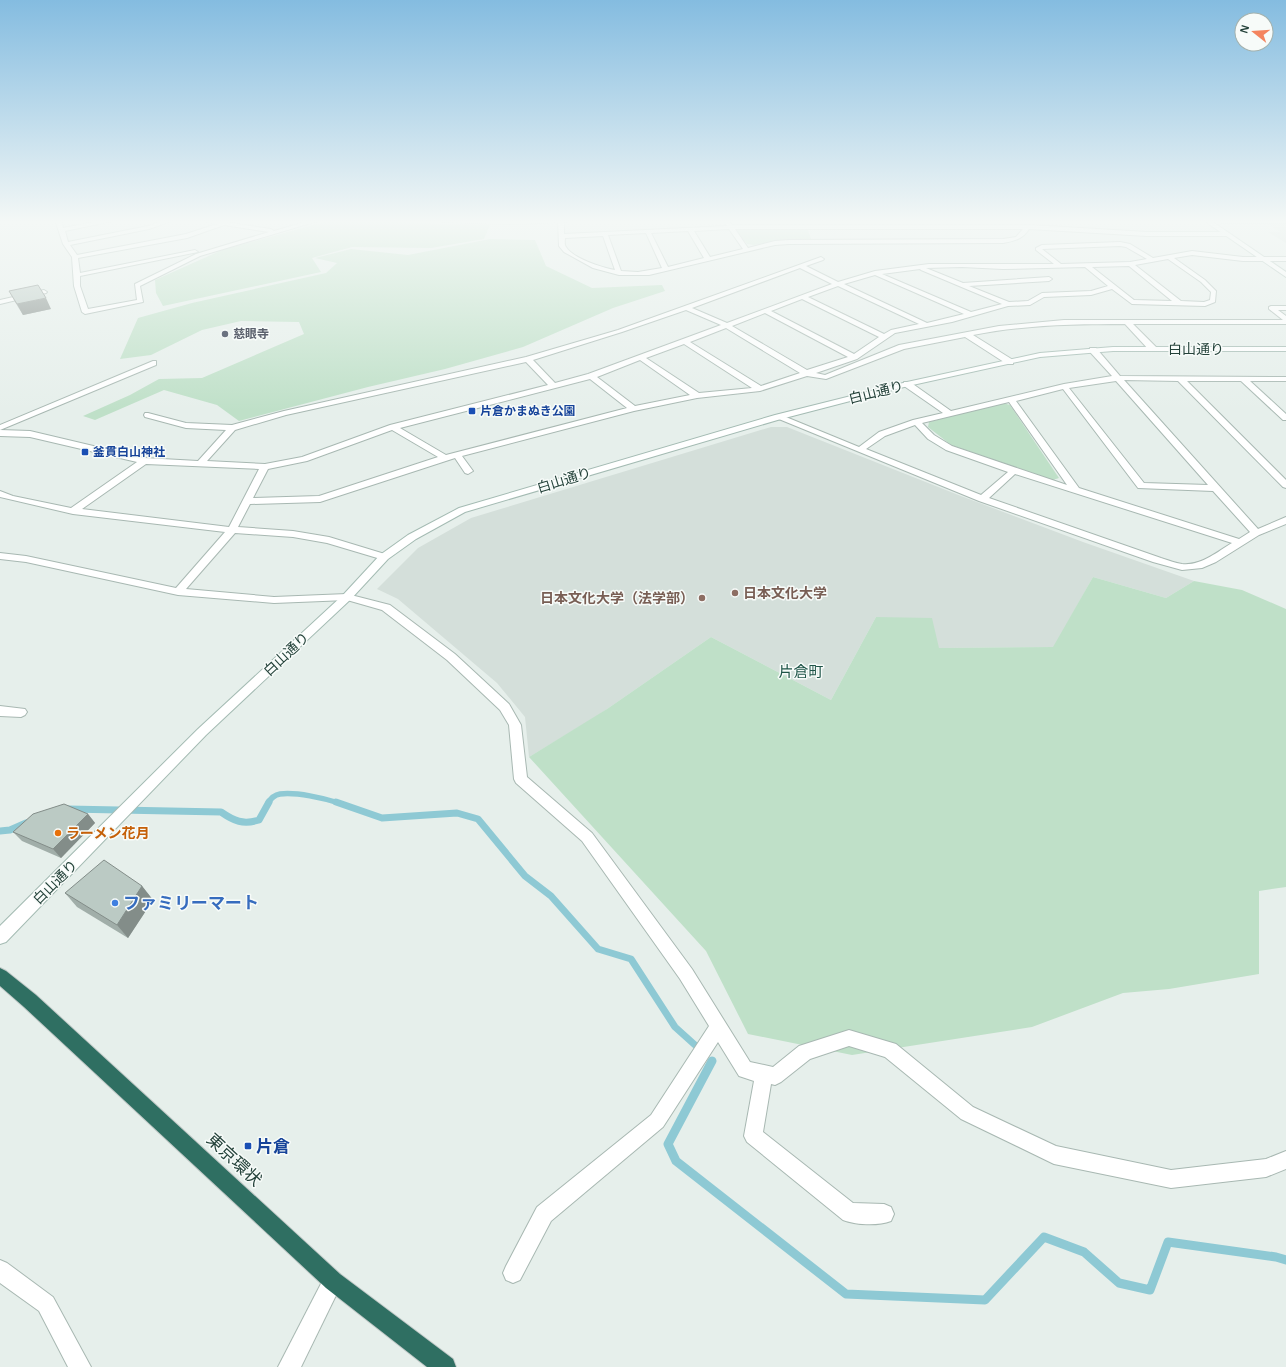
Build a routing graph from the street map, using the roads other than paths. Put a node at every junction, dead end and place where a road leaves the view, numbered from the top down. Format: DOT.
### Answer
graph roads {
  1 [pos="77,284"];
  2 [pos="139,284"];
  3 [pos="752,284"];
  4 [pos="837,284"];
  5 [pos="900,284"];
  6 [pos="962,284"];
  7 [pos="981,284"];
  8 [pos="1055,284"];
  9 [pos="1108,284"];
  10 [pos="1155,284"];
  11 [pos="1207,284"];
  12 [pos="1112,287"];
  13 [pos="44,292"];
  14 [pos="1068,295"];
  15 [pos="802,297"];
  16 [pos="0,302"];
  17 [pos="1008,304"];
  18 [pos="1180,304"];
  19 [pos="687,308"];
  20 [pos="1286,308"];
  21 [pos="766,311"];
  22 [pos="969,314"];
  23 [pos="1286,319"];
  24 [pos="1127,322"];
  25 [pos="1286,322"];
  26 [pos="924,324"];
  27 [pos="726,325"];
  28 [pos="966,334"];
  29 [pos="884,337"];
  30 [pos="684,342"];
  31 [pos="1153,349"];
  32 [pos="1286,349"];
  33 [pos="1093,350"];
  34 [pos="854,357"];
  35 [pos="641,358"];
  36 [pos="528,359"];
  37 [pos="1010,362"];
  38 [pos="153,363"];
  39 [pos="806,373"];
  40 [pos="591,376"];
  41 [pos="1118,378"];
  42 [pos="1180,378"];
  43 [pos="1243,379"];
  44 [pos="1286,379"];
  45 [pos="907,384"];
  46 [pos="554,386"];
  47 [pos="1064,386"];
  48 [pos="760,388"];
  49 [pos="697,396"];
  50 [pos="1011,399"];
  51 [pos="633,409"];
  52 [pos="950,414"];
  53 [pos="148,415"];
  54 [pos="778,417"];
  55 [pos="1286,418"];
  56 [pos="916,422"];
  57 [pos="392,427"];
  58 [pos="0,428"];
  59 [pos="232,428"];
  60 [pos="0,433"];
  61 [pos="860,450"];
  62 [pos="457,455"];
  63 [pos="445,458"];
  64 [pos="144,461"];
  65 [pos="200,464"];
  66 [pos="265,467"];
  67 [pos="468,471"];
  68 [pos="1014,471"];
  69 [pos="1286,485"];
  70 [pos="1216,488"];
  71 [pos="1075,490"];
  72 [pos="0,494"];
  73 [pos="982,499"];
  74 [pos="248,501"];
  75 [pos="73,511"];
  76 [pos="1286,520"];
  77 [pos="232,530"];
  78 [pos="1256,533"];
  79 [pos="1242,543"];
  80 [pos="0,556"];
  81 [pos="384,557"];
  82 [pos="178,592"];
  83 [pos="347,597"];
  84 [pos="0,711"];
  85 [pos="21,712"];
  86 [pos="0,938"];
  87 [pos="0,976"];
  88 [pos="718,1027"];
  89 [pos="764,1074"];
  90 [pos="1286,1160"];
  91 [pos="884,1214"];
  92 [pos="0,1270"];
  93 [pos="513,1273"];
  94 [pos="333,1281"];
  95 [pos="80,1367"];
  96 [pos="289,1367"];
  97 [pos="444,1367"];
  1 -- 2 [label="street"];
  3 -- 19 [label="street"];
  4 -- 15 [label="street"];
  4 -- 26 [label="street"];
  5 -- 22 [label="street"];
  6 -- 7 [label="street"];
  6 -- 17 [label="street"];
  8 -- 14 [label="street"];
  9 -- 12 [label="street"];
  10 -- 18 [label="street"];
  11 -- 18 [label="street"];
  12 -- 14 [label="street"];
  12 -- 18 [label="street"];
  13 -- 16 [label="street"];
  14 -- 17 [label="street"];
  15 -- 21 [label="street"];
  15 -- 29 [label="street"];
  17 -- 22 [label="street"];
  19 -- 27 [label="street"];
  19 -- 36 [label="street"];
  20 -- 23 [label="street"];
  21 -- 27 [label="street"];
  21 -- 34 [label="street"];
  22 -- 26 [label="street"];
  24 -- 25 [label="street"];
  24 -- 28 [label="street"];
  24 -- 31 [label="street"];
  26 -- 29 [label="street"];
  27 -- 30 [label="street"];
  27 -- 39 [label="street"];
  28 -- 37 [label="street"];
  28 -- 39 [label="street"];
  29 -- 34 [label="street"];
  30 -- 35 [label="street"];
  30 -- 48 [label="street"];
  31 -- 32 [label="street, 白山通り"];
  31 -- 33 [label="street, 白山通り"];
  33 -- 37 [label="street, 白山通り"];
  33 -- 41 [label="street"];
  34 -- 39 [label="street"];
  35 -- 40 [label="street"];
  35 -- 49 [label="street"];
  36 -- 46 [label="street"];
  36 -- 59 [label="street"];
  37 -- 45 [label="street, 白山通り"];
  38 -- 58 [label="street"];
  39 -- 48 [label="street"];
  40 -- 46 [label="street"];
  40 -- 51 [label="street"];
  41 -- 42 [label="street"];
  41 -- 47 [label="street"];
  41 -- 70 [label="street"];
  42 -- 43 [label="street"];
  42 -- 69 [label="street"];
  43 -- 44 [label="street"];
  43 -- 55 [label="street"];
  45 -- 52 [label="street"];
  45 -- 54 [label="street, 白山通り"];
  46 -- 57 [label="street"];
  47 -- 50 [label="street"];
  47 -- 70 [label="street"];
  48 -- 49 [label="street"];
  49 -- 51 [label="street"];
  50 -- 52 [label="street"];
  50 -- 71 [label="street"];
  51 -- 62 [label="street"];
  52 -- 56 [label="street"];
  53 -- 59 [label="street"];
  54 -- 61 [label="street"];
  54 -- 81 [label="street, 白山通り"];
  56 -- 61 [label="street"];
  56 -- 68 [label="street"];
  57 -- 63 [label="street"];
  57 -- 66 [label="street"];
  59 -- 65 [label="street"];
  60 -- 64 [label="street"];
  61 -- 73 [label="street"];
  62 -- 63 [label="street"];
  62 -- 67 [label="street"];
  63 -- 74 [label="street"];
  64 -- 65 [label="street"];
  64 -- 75 [label="street"];
  65 -- 66 [label="street"];
  66 -- 74 [label="street"];
  68 -- 71 [label="street"];
  68 -- 73 [label="street"];
  70 -- 78 [label="street"];
  71 -- 79 [label="street"];
  72 -- 75 [label="street"];
  73 -- 79 [label="street"];
  74 -- 77 [label="street"];
  75 -- 77 [label="street"];
  76 -- 78 [label="street"];
  77 -- 81 [label="street"];
  77 -- 82 [label="street"];
  78 -- 79 [label="street"];
  80 -- 82 [label="street"];
  81 -- 83 [label="street, 白山通り"];
  82 -- 83 [label="street"];
  83 -- 86 [label="street, 白山通り"];
  83 -- 88 [label="street"];
  84 -- 85 [label="street"];
  87 -- 94 [label="highway, 東京環状"];
  88 -- 89 [label="street"];
  88 -- 93 [label="street"];
  89 -- 90 [label="street"];
  89 -- 91 [label="street"];
  92 -- 95 [label="street"];
  94 -- 96 [label="street"];
  94 -- 97 [label="highway, 東京環状"];
}
